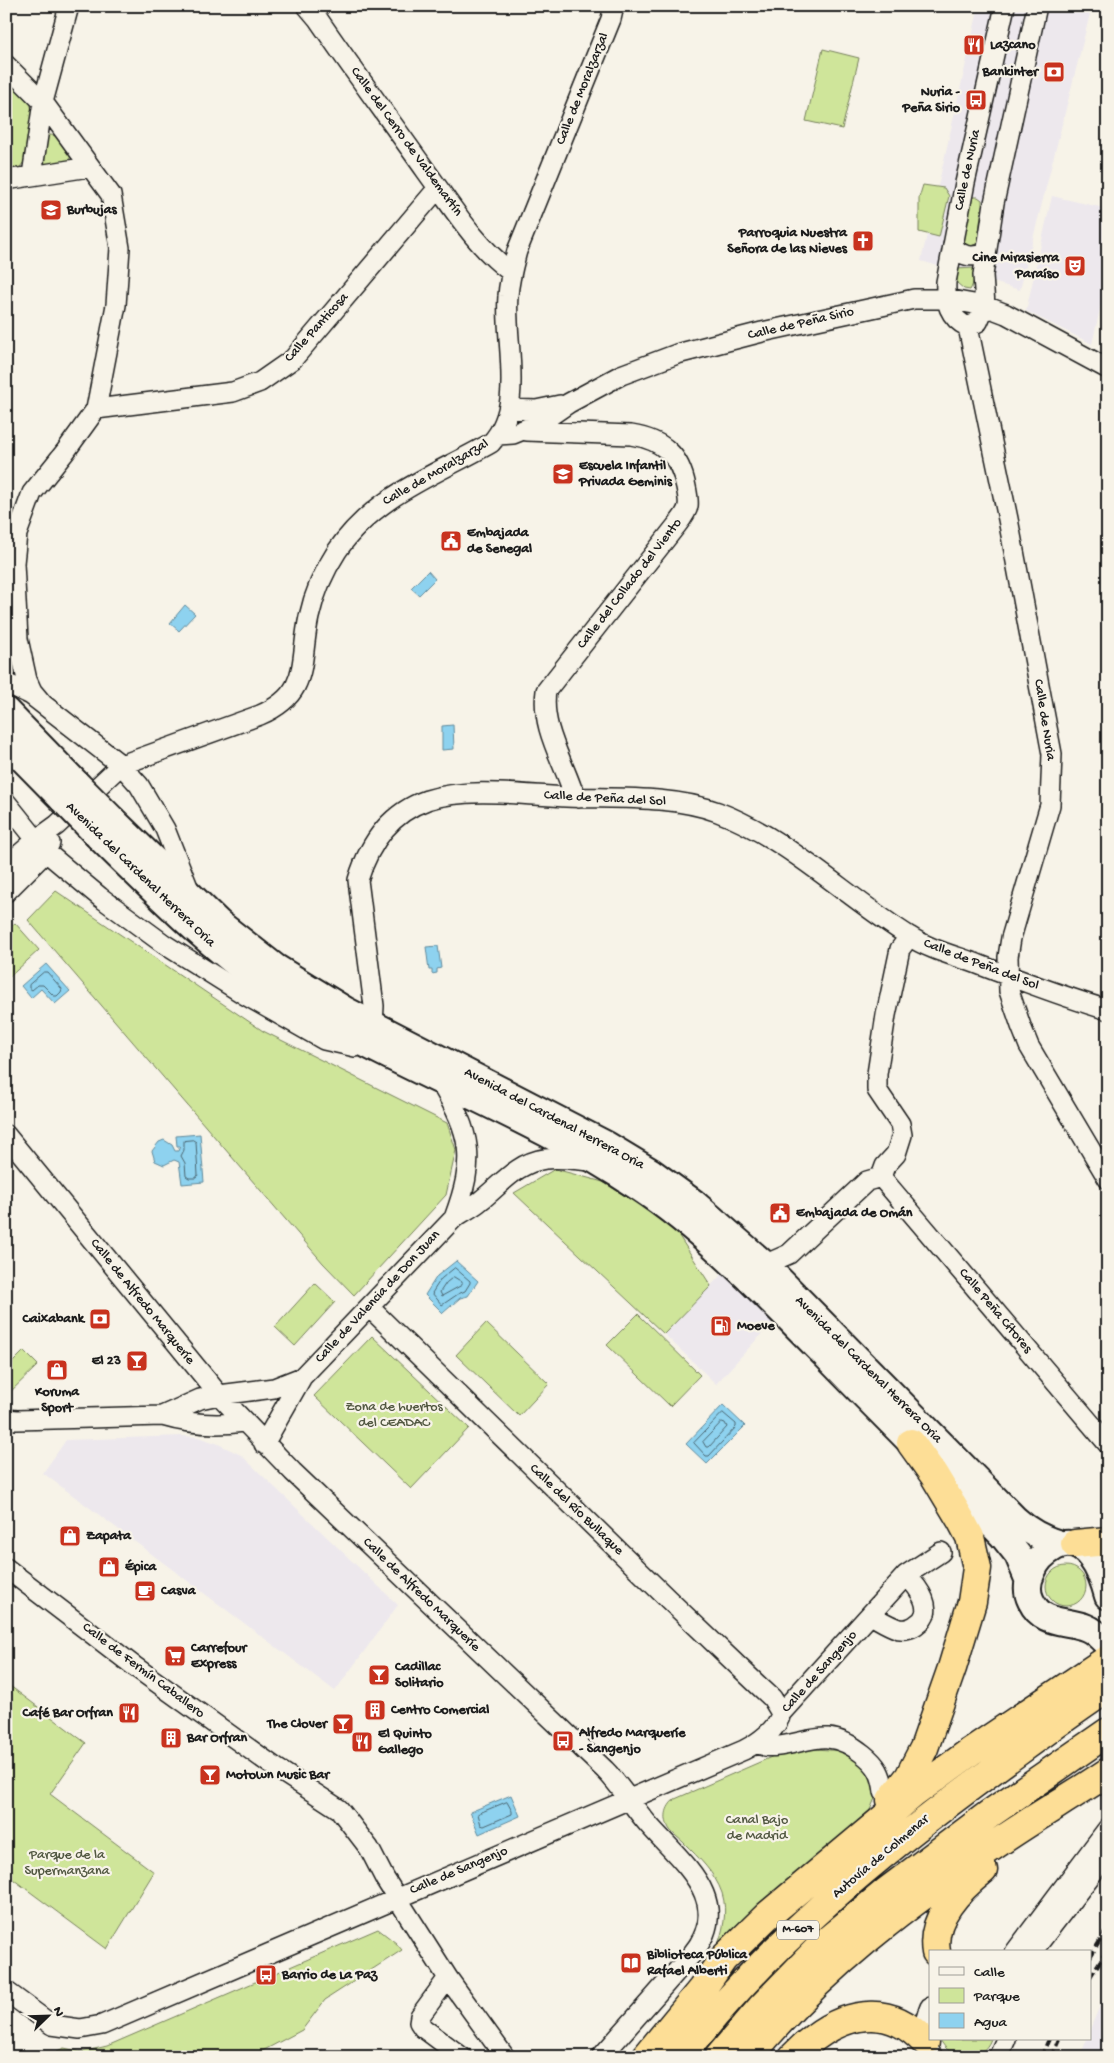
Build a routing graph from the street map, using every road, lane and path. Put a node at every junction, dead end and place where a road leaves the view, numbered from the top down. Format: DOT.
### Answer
graph roads {
  1 [pos="70,6"];
  2 [pos="307,6"];
  3 [pos="614,6"];
  4 [pos="1005,6"];
  5 [pos="1037,6"];
  6 [pos="6,65"];
  7 [pos="43,102"];
  8 [pos="89,167"];
  9 [pos="32,175"];
  10 [pos="6,180"];
  11 [pos="965,183"];
  12 [pos="438,188"];
  13 [pos="996,192"];
  14 [pos="952,245"];
  15 [pos="985,253"];
  16 [pos="511,272"];
  17 [pos="946,299"];
  18 [pos="985,306"];
  19 [pos="968,327"];
  20 [pos="1108,369"];
  21 [pos="569,403"];
  22 [pos="96,408"];
  23 [pos="509,409"];
  24 [pos="521,431"];
  25 [pos="498,435"];
  26 [pos="22,658"];
  27 [pos="6,678"];
  28 [pos="6,683"];
  29 [pos="42,702"];
  30 [pos="6,711"];
  31 [pos="6,742"];
  32 [pos="122,764"];
  33 [pos="70,792"];
  34 [pos="579,798"];
  35 [pos="6,802"];
  36 [pos="105,828"];
  37 [pos="40,847"];
  38 [pos="6,866"];
  39 [pos="6,892"];
  40 [pos="192,898"];
  41 [pos="912,938"];
  42 [pos="1008,977"];
  43 [pos="1108,1010"];
  44 [pos="373,1024"];
  45 [pos="388,1055"];
  46 [pos="440,1082"];
  47 [pos="7,1136"];
  48 [pos="597,1162"];
  49 [pos="881,1177"];
  50 [pos="1108,1179"];
  51 [pos="454,1218"];
  52 [pos="763,1263"];
  53 [pos="370,1308"];
  54 [pos="302,1377"];
  55 [pos="219,1395"];
  56 [pos="162,1416"];
  57 [pos="6,1418"];
  58 [pos="244,1422"];
  59 [pos="911,1443"];
  60 [pos="264,1444"];
  61 [pos="1108,1444"];
  62 [pos="1108,1541"];
  63 [pos="1067,1544"];
  64 [pos="942,1552"];
  65 [pos="6,1568"];
  66 [pos="906,1575"];
  67 [pos="1028,1579"];
  68 [pos="1108,1596"];
  69 [pos="871,1614"];
  70 [pos="1106,1650"];
  71 [pos="1105,1690"];
  72 [pos="781,1713"];
  73 [pos="1108,1732"];
  74 [pos="757,1743"];
  75 [pos="1099,1778"];
  76 [pos="884,1792"];
  77 [pos="629,1799"];
  78 [pos="1108,1828"];
  79 [pos="1108,1852"];
  80 [pos="397,1898"];
  81 [pos="949,1905"];
  82 [pos="767,1916"];
  83 [pos="936,1950"];
  84 [pos="955,1950"];
  85 [pos="1016,1950"];
  86 [pos="1034,1950"];
  87 [pos="448,1978"];
  88 [pos="702,1989"];
  89 [pos="6,1991"];
  90 [pos="929,2009"];
  91 [pos="1006,2040"];
  92 [pos="923,2051"];
  93 [pos="462,2057"];
  94 [pos="505,2057"];
  95 [pos="601,2057"];
  96 [pos="646,2057"];
  97 [pos="681,2057"];
  98 [pos="719,2057"];
  99 [pos="749,2057"];
  100 [pos="793,2057"];
  101 [pos="998,2057"];
  1 -- 7 [label="street"];
  2 -- 12 [label="street, Calle del Cerro de Valdemartín"];
  3 -- 16 [label="street, Calle de Moralzarzal"];
  4 -- 11 [label="street, Calle de Nuria"];
  5 -- 13 [label="street"];
  6 -- 7 [label="street"];
  7 -- 8 [label="street"];
  7 -- 9 [label="street"];
  8 -- 9 [label="street"];
  8 -- 22 [label="street"];
  9 -- 10 [label="street"];
  11 -- 13 [label="street"];
  11 -- 14 [label="street, Calle de Nuria"];
  12 -- 16 [label="street, Calle del Cerro de Valdemartín"];
  12 -- 22 [label="street, Calle Panticosa"];
  13 -- 15 [label="street"];
  14 -- 15 [label="street"];
  14 -- 17 [label="street, Calle de Nuria"];
  15 -- 18 [label="street"];
  16 -- 23 [label="street, Calle de Moralzarzal"];
  17 -- 18 [label="street, Calle de Peña Sirio"];
  17 -- 19 [label="street"];
  17 -- 21 [label="street, Calle de Peña Sirio"];
  18 -- 19 [label="street"];
  18 -- 20 [label="street, Calle de Peña Sirio"];
  19 -- 42 [label="street, Calle de Nuria"];
  21 -- 23 [label="street"];
  21 -- 24 [label="street, Calle de Peña Sirio"];
  22 -- 26 [label="street"];
  23 -- 25 [label="street, Calle de Moralzarzal"];
  24 -- 25 [label="street, Calle de Peña Sirio"];
  24 -- 34 [label="street, Calle del Collado del Viento"];
  25 -- 32 [label="street, Calle de Moralzarzal"];
  26 -- 27 [label="street"];
  26 -- 29 [label="street"];
  28 -- 29 [label="street, Avenida del Cardenal Herrera Oria"];
  29 -- 32 [label="street, Avenida del Cardenal Herrera Oria"];
  30 -- 33 [label="main road, Avenida del Cardenal Herrera Oria"];
  31 -- 33 [label="main road, Avenida del Cardenal Herrera Oria"];
  32 -- 37 [label="street, Calle de Moralzarzal"];
  32 -- 40 [label="street, Avenida del Cardenal Herrera Oria"];
  33 -- 36 [label="main road, Avenida del Cardenal Herrera Oria, bridge"];
  34 -- 41 [label="street, Calle de Peña del Sol"];
  34 -- 44 [label="street, Calle de Peña del Sol"];
  35 -- 37 [label="street, Avenida del Cardenal Herrera Oria"];
  36 -- 40 [label="main road, Avenida del Cardenal Herrera Oria"];
  36 -- 45 [label="main road, Avenida del Cardenal Herrera Oria"];
  37 -- 38 [label="street, Calle de Moralzarzal"];
  37 -- 39 [label="street, Calle de Moralzarzal"];
  37 -- 45 [label="street, Avenida del Cardenal Herrera Oria"];
  40 -- 44 [label="main road, Avenida del Cardenal Herrera Oria"];
  41 -- 42 [label="street, Calle de Peña del Sol"];
  41 -- 49 [label="street"];
  42 -- 43 [label="street, Calle de Peña del Sol"];
  42 -- 50 [label="street, Calle de Nuria"];
  44 -- 52 [label="main road, Avenida del Cardenal Herrera Oria"];
  45 -- 46 [label="main road, Avenida del Cardenal Herrera Oria"];
  46 -- 48 [label="main road, Avenida del Cardenal Herrera Oria"];
  46 -- 51 [label="street, Calle de Valencia de Don Juan"];
  47 -- 55 [label="street, Calle de Alfredo Marqueríe"];
  48 -- 51 [label="street, Calle de Valencia de Don Juan"];
  48 -- 59 [label="main road, Avenida del Cardenal Herrera Oria"];
  49 -- 52 [label="street"];
  49 -- 61 [label="street, Calle Peña Cítores"];
  51 -- 53 [label="street, Calle de Valencia de Don Juan"];
  52 -- 63 [label="main road, Avenida del Cardenal Herrera Oria"];
  53 -- 54 [label="street, Calle de Valencia de Don Juan"];
  53 -- 72 [label="street, Calle del Río Bullaque"];
  54 -- 55 [label="street, Calle de Valencia de Don Juan"];
  54 -- 60 [label="street, Calle de Valencia de Don Juan"];
  55 -- 56 [label="street, Calle de Valencia de Don Juan"];
  55 -- 58 [label="street, Calle de Alfredo Marqueríe"];
  56 -- 57 [label="street"];
  56 -- 58 [label="street"];
  58 -- 60 [label="street, Calle de Alfredo Marqueríe"];
  59 -- 67 [label="main road, Avenida del Cardenal Herrera Oria"];
  59 -- 82 [label="highway"];
  60 -- 77 [label="street, Calle de Alfredo Marqueríe"];
  62 -- 63 [label="highway"];
  63 -- 67 [label="main road"];
  63 -- 68 [label="main road, Avenida del Cardenal Herrera Oria"];
  64 -- 66 [label="street, Calle de Sangenjo"];
  65 -- 80 [label="street, Calle de Fermín Caballero"];
  66 -- 69 [label="street, Calle de Sangenjo"];
  66 -- 69 [label="street"];
  67 -- 70 [label="main road, Avenida del Cardenal Herrera Oria"];
  69 -- 72 [label="street, Calle de Sangenjo"];
  70 -- 82 [label="highway"];
  71 -- 88 [label="highway"];
  71 -- 97 [label="highway, Autovía de Colmenar / M-607"];
  72 -- 74 [label="street, Calle de Sangenjo"];
  73 -- 98 [label="highway, M-607"];
  74 -- 76 [label="street"];
  74 -- 77 [label="street, Calle de Sangenjo"];
  75 -- 81 [label="highway"];
  75 -- 99 [label="highway"];
  77 -- 80 [label="street, Calle de Sangenjo"];
  77 -- 95 [label="street, Calle de Alfredo Marqueríe"];
  78 -- 85 [label="street"];
  79 -- 86 [label="street"];
  80 -- 87 [label="street, Calle de Fermín Caballero"];
  80 -- 89 [label="street, Calle de Sangenjo"];
  81 -- 83 [label="highway"];
  81 -- 84 [label="highway"];
  82 -- 88 [label="highway"];
  87 -- 93 [label="street"];
  87 -- 94 [label="street, Calle de Fermín Caballero"];
  88 -- 96 [label="highway"];
  90 -- 92 [label="street"];
  91 -- 101 [label="street"];
  92 -- 100 [label="highway"];
}
